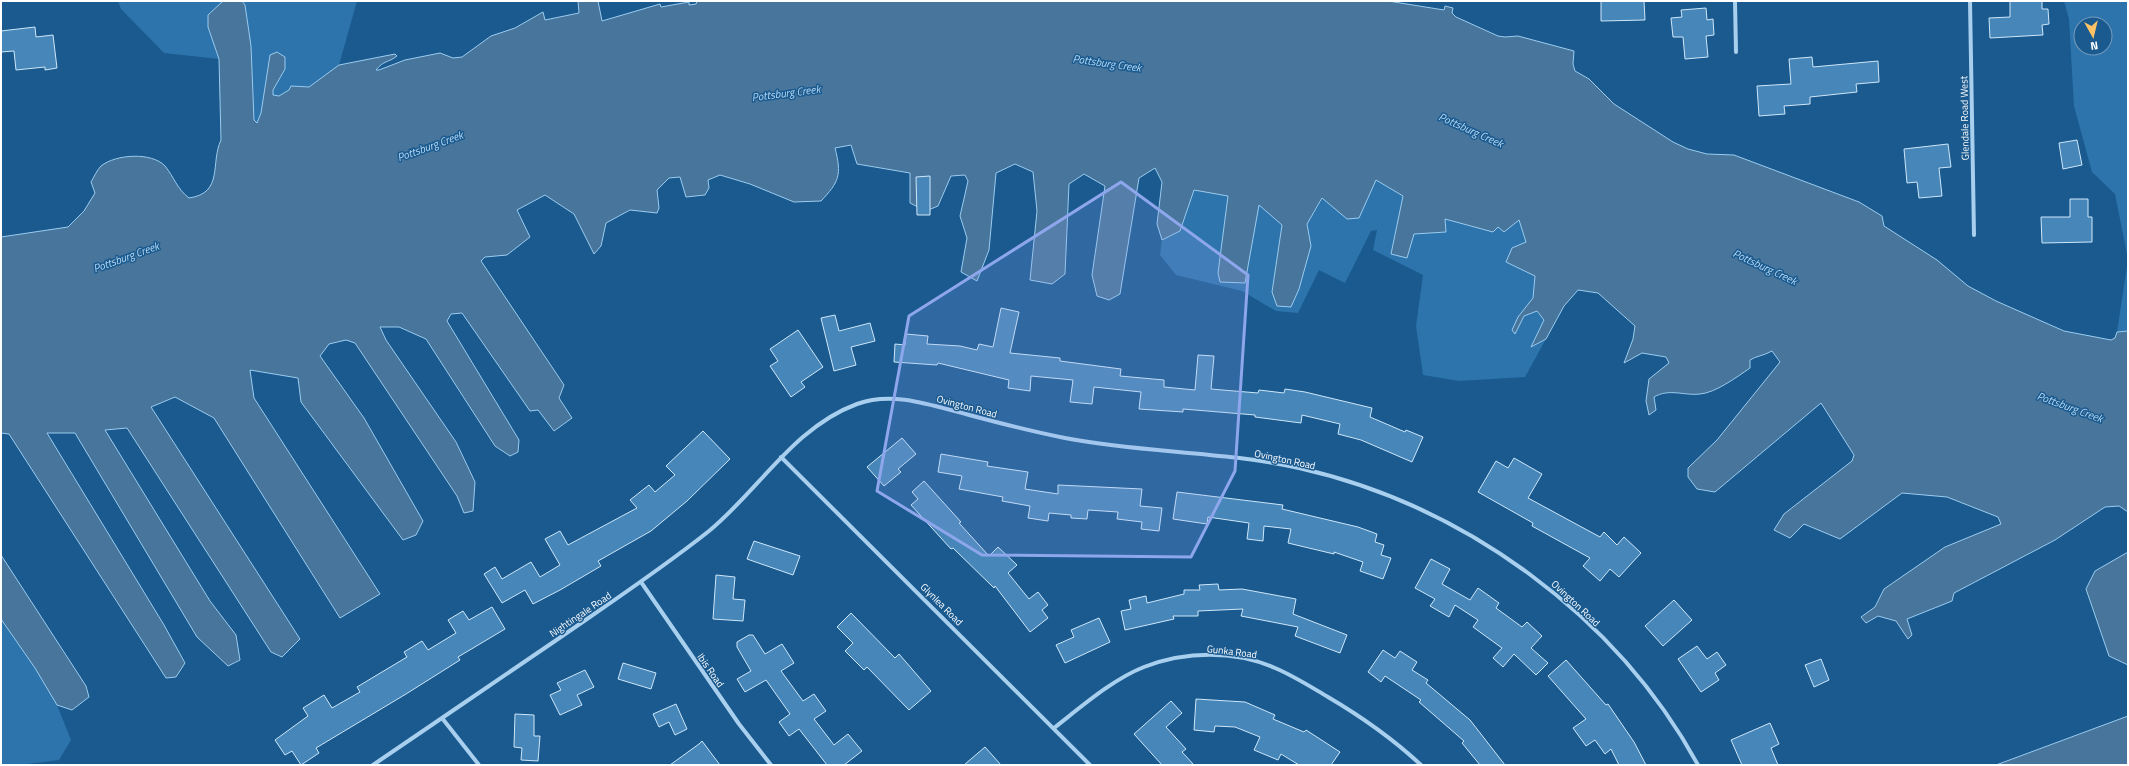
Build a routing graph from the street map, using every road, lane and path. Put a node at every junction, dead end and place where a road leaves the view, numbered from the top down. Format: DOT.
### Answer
graph roads {
  1 [pos="1735,1"];
  2 [pos="1970,1"];
  3 [pos="1736,52"];
  4 [pos="1974,235"];
  5 [pos="781,457"];
  6 [pos="641,582"];
  7 [pos="442,718"];
  8 [pos="1054,728"];
  9 [pos="373,765"];
  10 [pos="478,765"];
  11 [pos="771,765"];
  12 [pos="1090,765"];
  13 [pos="1421,765"];
  14 [pos="1698,765"];
  1 -- 3 [label="street"];
  2 -- 4 [label="street, Glendale Road West"];
  5 -- 6 [label="street, Nightingale Road"];
  5 -- 8 [label="street, Glynlea Road"];
  5 -- 14 [label="street, Ovington Road"];
  6 -- 7 [label="street, Nightingale Road"];
  6 -- 11 [label="street, Ibis Road"];
  7 -- 9 [label="street, Nightingale Road"];
  7 -- 10 [label="street"];
  8 -- 12 [label="street, Glynlea Road"];
  8 -- 13 [label="street, Gunka Road"];
}
